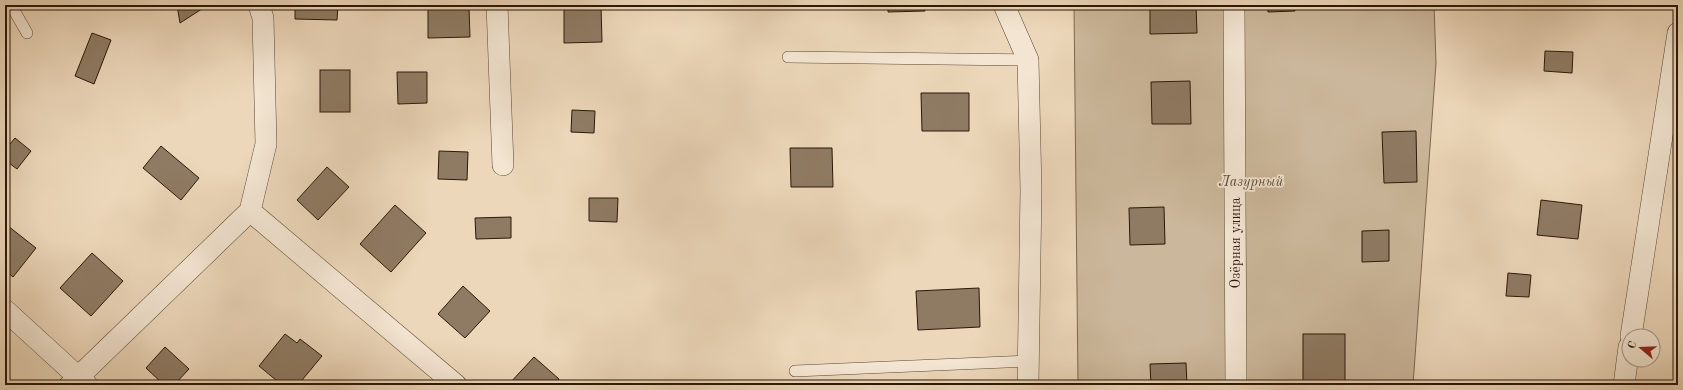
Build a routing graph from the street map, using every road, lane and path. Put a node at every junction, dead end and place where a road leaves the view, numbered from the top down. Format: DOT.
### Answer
graph roads {
  1 [pos="12,5"];
  2 [pos="259,5"];
  3 [pos="497,5"];
  4 [pos="1004,5"];
  5 [pos="1234,5"];
  6 [pos="1678,33"];
  7 [pos="27,34"];
  8 [pos="788,57"];
  9 [pos="1028,60"];
  10 [pos="503,165"];
  11 [pos="250,211"];
  12 [pos="5,310"];
  13 [pos="1632,328"];
  14 [pos="1028,361"];
  15 [pos="1626,368"];
  16 [pos="795,371"];
  17 [pos="79,382"];
  18 [pos="456,385"];
  19 [pos="1028,385"];
  20 [pos="1236,385"];
  21 [pos="1624,385"];
  1 -- 7 [label="lane"];
  2 -- 11 [label="street"];
  3 -- 10 [label="street"];
  4 -- 9 [label="street"];
  5 -- 20 [label="street, Озёрная улица"];
  6 -- 13 [label="street"];
  8 -- 9 [label="lane"];
  9 -- 14 [label="street"];
  11 -- 17 [label="street"];
  11 -- 18 [label="street"];
  12 -- 17 [label="street"];
  14 -- 16 [label="lane"];
  14 -- 19 [label="street"];
  15 -- 21 [label="street"];
}
